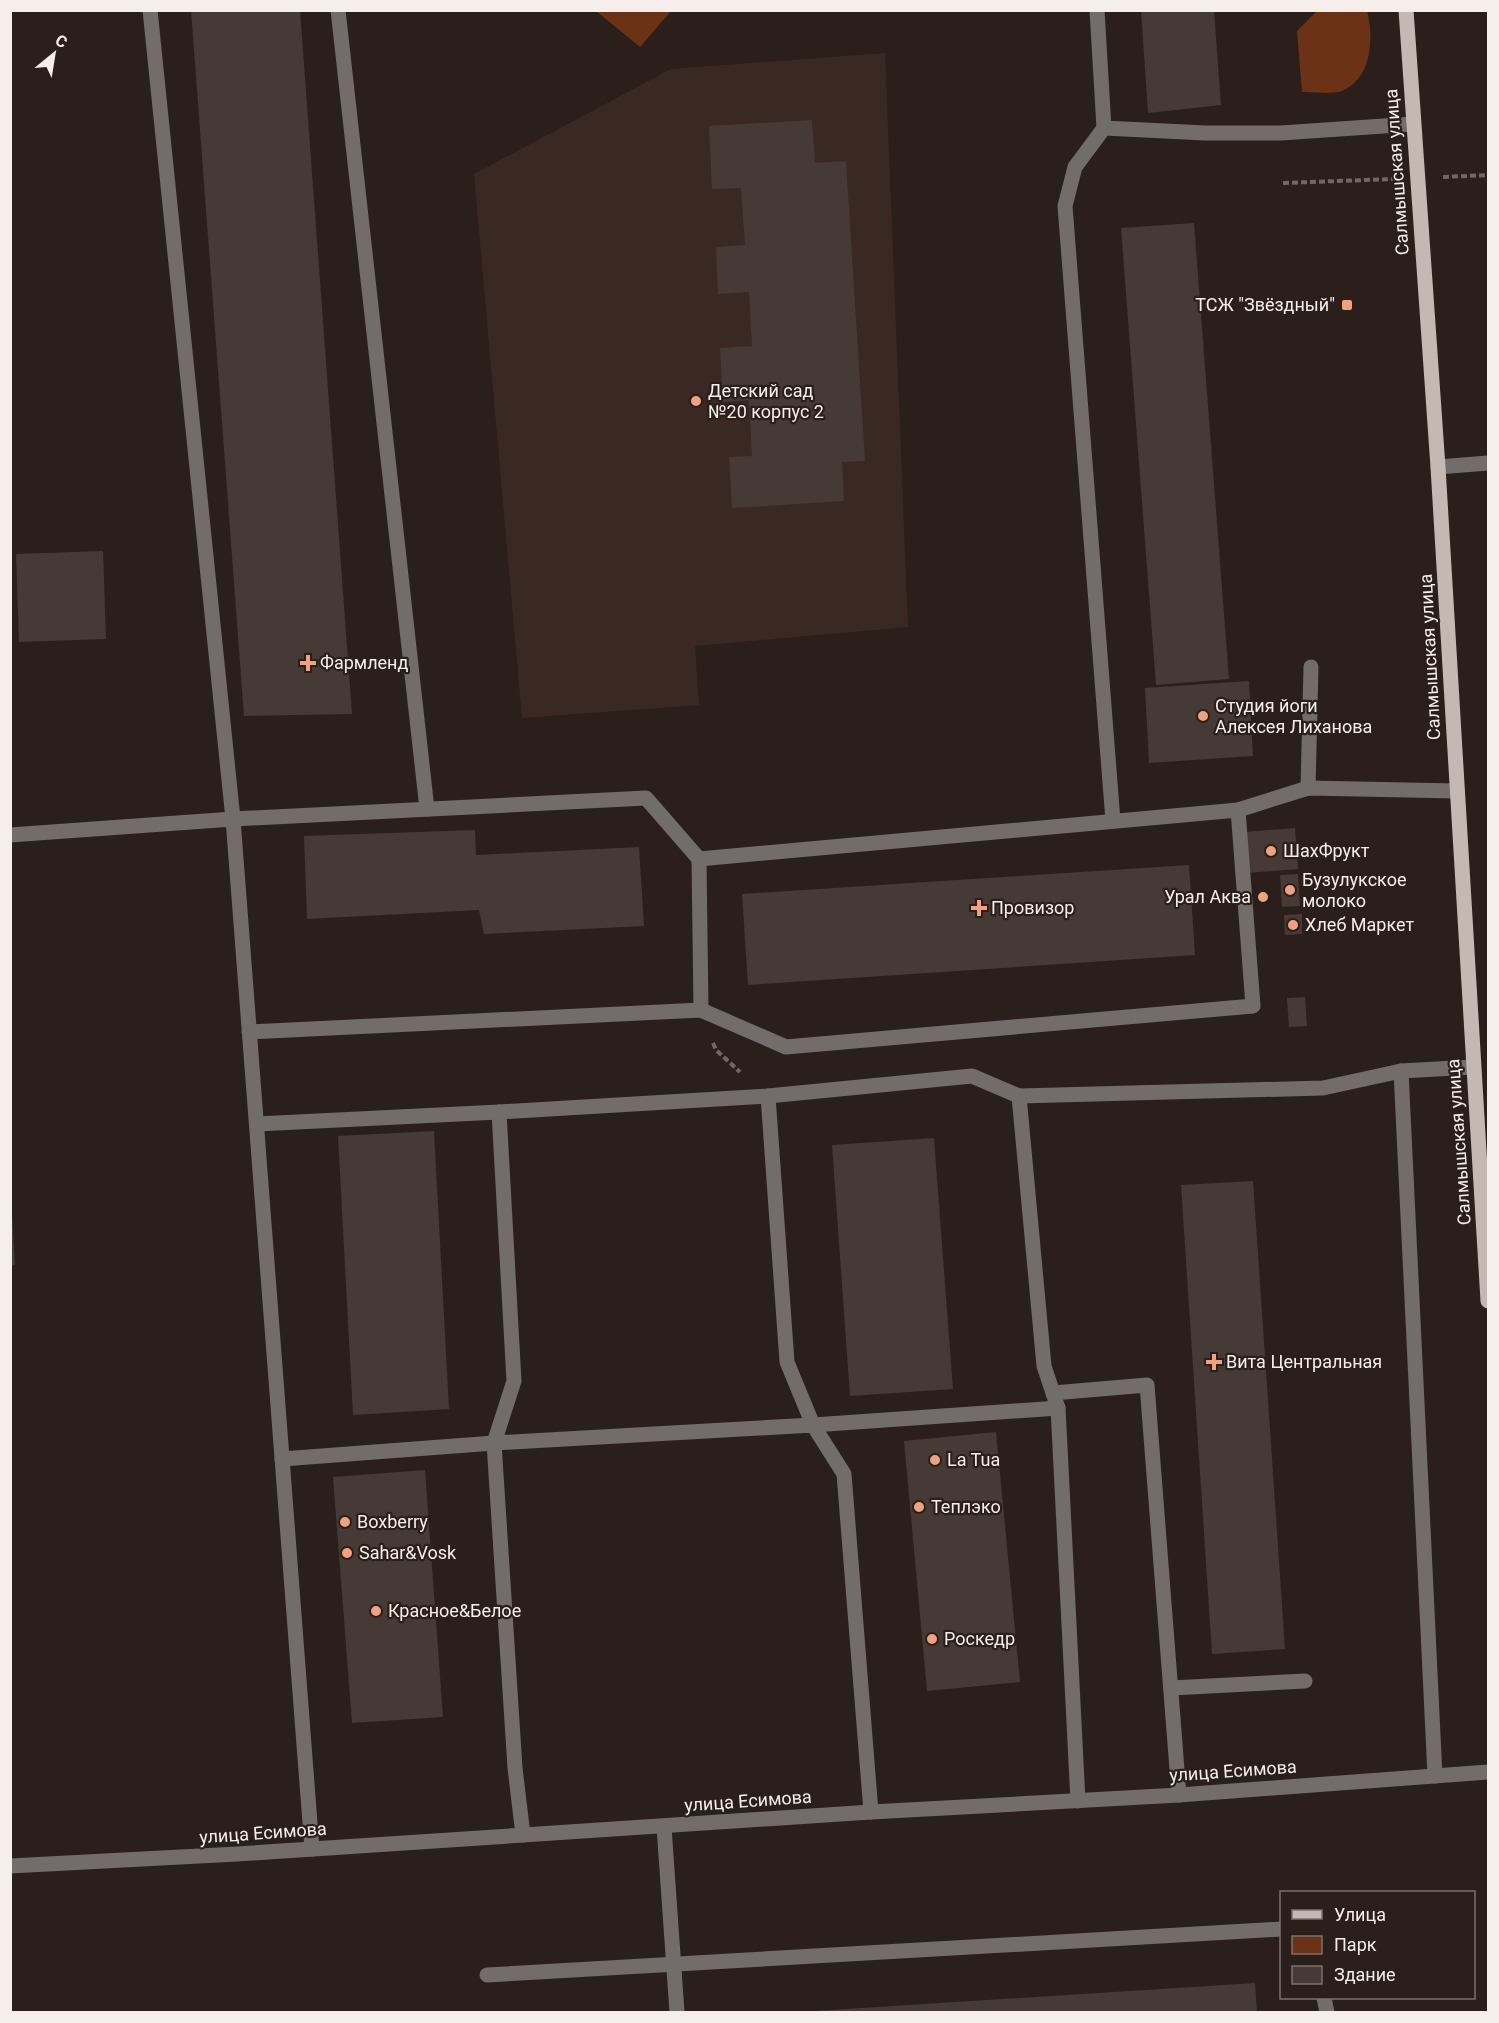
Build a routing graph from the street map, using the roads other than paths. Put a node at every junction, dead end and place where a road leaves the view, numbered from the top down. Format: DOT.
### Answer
graph roads {
  1 [pos="150,10"];
  2 [pos="338,10"];
  3 [pos="1097,10"];
  4 [pos="1406,10"];
  5 [pos="1413,124"];
  6 [pos="1104,128"];
  7 [pos="1488,463"];
  8 [pos="1438,466"];
  9 [pos="1311,667"];
  10 [pos="1308,788"];
  11 [pos="1457,791"];
  12 [pos="427,809"];
  13 [pos="1238,810"];
  14 [pos="233,819"];
  15 [pos="1113,821"];
  16 [pos="10,835"];
  17 [pos="699,859"];
  18 [pos="701,1010"];
  19 [pos="249,1032"];
  20 [pos="1473,1068"];
  21 [pos="1401,1071"];
  22 [pos="768,1096"];
  23 [pos="1019,1096"];
  24 [pos="499,1112"];
  25 [pos="257,1124"];
  26 [pos="1488,1299"];
  27 [pos="1053,1393"];
  28 [pos="1058,1408"];
  29 [pos="813,1425"];
  30 [pos="494,1443"];
  31 [pos="282,1459"];
  32 [pos="1305,1681"];
  33 [pos="1171,1688"];
  34 [pos="1488,1772"];
  35 [pos="1435,1776"];
  36 [pos="1179,1795"];
  37 [pos="1078,1801"];
  38 [pos="871,1812"];
  39 [pos="664,1827"];
  40 [pos="523,1835"];
  41 [pos="312,1849"];
  42 [pos="10,1866"];
  43 [pos="1280,1929"];
  44 [pos="674,1965"];
  45 [pos="487,1975"];
  46 [pos="677,2013"];
  1 -- 14 [label="street"];
  2 -- 12 [label="street"];
  3 -- 6 [label="street"];
  4 -- 5 [label="main road, Салмышская улица"];
  5 -- 6 [label="street"];
  5 -- 8 [label="main road, Салмышская улица"];
  6 -- 15 [label="street"];
  7 -- 8 [label="street"];
  8 -- 11 [label="main road, Салмышская улица"];
  9 -- 10 [label="street"];
  10 -- 11 [label="street"];
  10 -- 13 [label="street"];
  11 -- 20 [label="main road, Салмышская улица"];
  12 -- 14 [label="street"];
  12 -- 17 [label="street"];
  13 -- 15 [label="street"];
  13 -- 18 [label="street"];
  14 -- 16 [label="street"];
  14 -- 19 [label="street"];
  15 -- 17 [label="street"];
  17 -- 18 [label="street"];
  18 -- 19 [label="street"];
  19 -- 25 [label="street"];
  20 -- 21 [label="street"];
  20 -- 26 [label="main road, Салмышская улица"];
  21 -- 23 [label="street"];
  21 -- 35 [label="street"];
  22 -- 23 [label="street"];
  22 -- 24 [label="street"];
  22 -- 29 [label="street"];
  23 -- 27 [label="street"];
  24 -- 25 [label="street"];
  24 -- 30 [label="street"];
  25 -- 31 [label="street"];
  27 -- 28 [label="street"];
  27 -- 33 [label="street"];
  28 -- 29 [label="street"];
  28 -- 37 [label="street"];
  29 -- 30 [label="street"];
  29 -- 38 [label="street"];
  30 -- 31 [label="street"];
  30 -- 40 [label="street"];
  31 -- 41 [label="street"];
  32 -- 33 [label="street"];
  33 -- 36 [label="street"];
  34 -- 35 [label="street, улица Есимова"];
  35 -- 36 [label="street, улица Есимова"];
  36 -- 37 [label="street, улица Есимова"];
  37 -- 38 [label="street, улица Есимова"];
  38 -- 39 [label="street, улица Есимова"];
  39 -- 40 [label="street, улица Есимова"];
  39 -- 44 [label="street"];
  40 -- 41 [label="street, улица Есимова"];
  41 -- 42 [label="street, улица Есимова"];
  43 -- 44 [label="street"];
  44 -- 45 [label="street"];
  44 -- 46 [label="street"];
}
